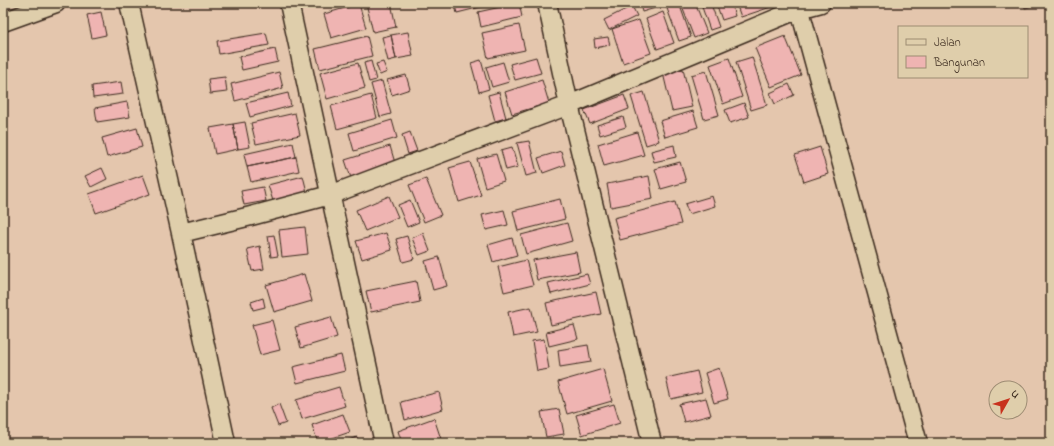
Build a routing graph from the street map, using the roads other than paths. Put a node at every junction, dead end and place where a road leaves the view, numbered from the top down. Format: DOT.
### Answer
graph roads {
  1 [pos="56,3"];
  2 [pos="130,3"];
  3 [pos="289,3"];
  4 [pos="547,3"];
  5 [pos="821,3"];
  6 [pos="798,6"];
  7 [pos="3,22"];
  8 [pos="569,105"];
  9 [pos="330,195"];
  10 [pos="181,233"];
  11 [pos="226,443"];
  12 [pos="384,443"];
  13 [pos="652,443"];
  14 [pos="918,443"];
  1 -- 7 [label="street"];
  2 -- 10 [label="street"];
  3 -- 9 [label="street"];
  4 -- 8 [label="street"];
  5 -- 6 [label="street"];
  6 -- 8 [label="street"];
  6 -- 14 [label="street"];
  8 -- 9 [label="street"];
  8 -- 13 [label="street"];
  9 -- 10 [label="street"];
  9 -- 12 [label="street"];
  10 -- 11 [label="street"];
}
